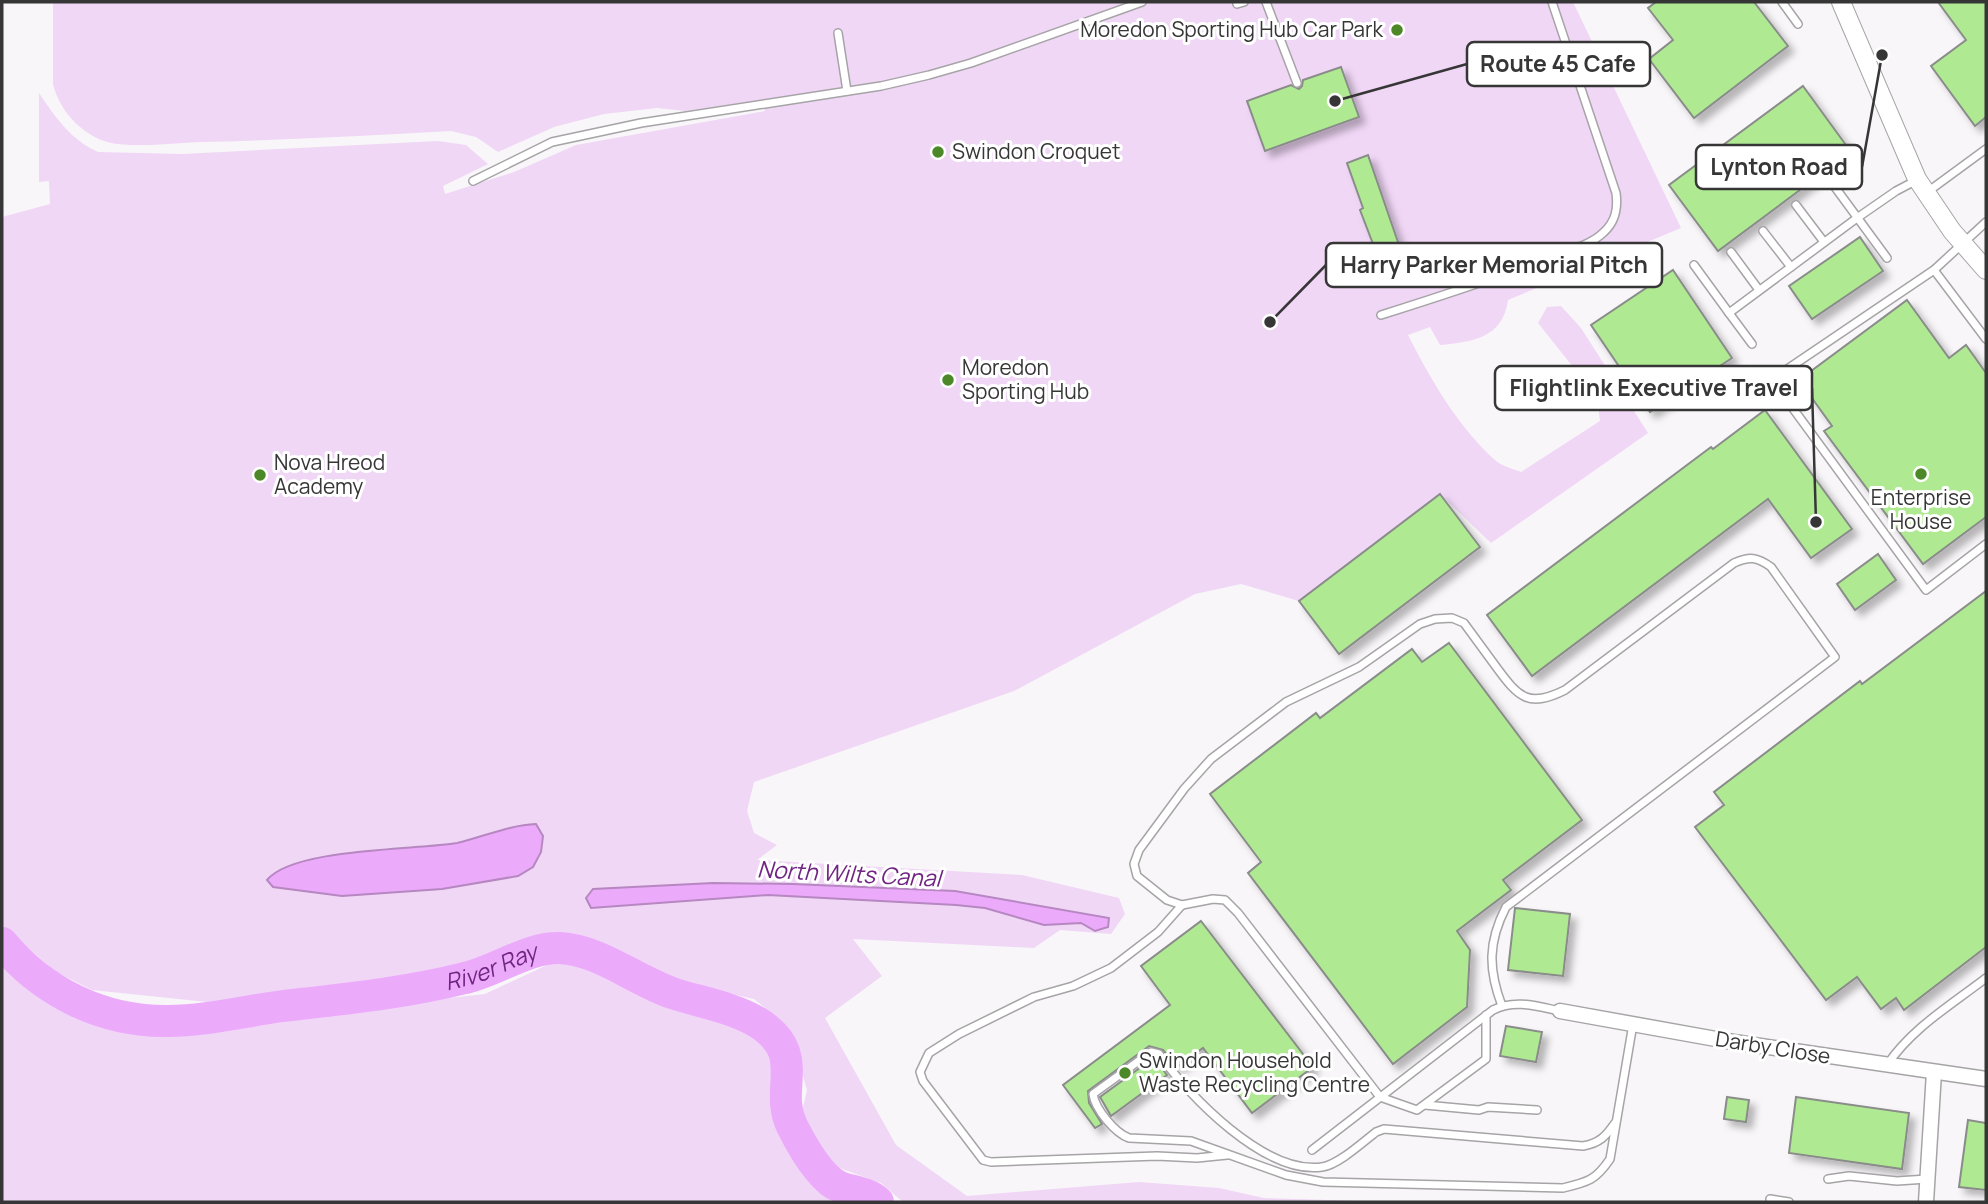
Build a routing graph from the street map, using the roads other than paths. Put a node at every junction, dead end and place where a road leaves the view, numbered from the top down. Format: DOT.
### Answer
graph roads {
  1 [pos="1142,2"];
  2 [pos="1266,2"];
  3 [pos="1552,2"];
  4 [pos="1782,2"];
  5 [pos="1841,2"];
  6 [pos="1798,24"];
  7 [pos="838,33"];
  8 [pos="1297,82"];
  9 [pos="846,91"];
  10 [pos="1986,149"];
  11 [pos="1829,179"];
  12 [pos="473,181"];
  13 [pos="1922,187"];
  14 [pos="1796,205"];
  15 [pos="1857,218"];
  16 [pos="1986,222"];
  17 [pos="1763,231"];
  18 [pos="1824,242"];
  19 [pos="1962,244"];
  20 [pos="1731,252"];
  21 [pos="1887,258"];
  22 [pos="1694,265"];
  23 [pos="1791,267"];
  24 [pos="1934,270"];
  25 [pos="1986,270"];
  26 [pos="1759,290"];
  27 [pos="1729,313"];
  28 [pos="1381,315"];
  29 [pos="1986,339"];
  30 [pos="1752,344"];
  31 [pos="1986,544"];
  32 [pos="1182,905"];
  33 [pos="1986,978"];
  34 [pos="1502,1006"];
  35 [pos="1560,1011"];
  36 [pos="1486,1015"];
  37 [pos="1633,1024"];
  38 [pos="1887,1065"];
  39 [pos="1934,1072"];
  40 [pos="1986,1079"];
  41 [pos="1380,1097"];
  42 [pos="1425,1104"];
  43 [pos="1537,1110"];
  44 [pos="1615,1123"];
  45 [pos="1312,1150"];
  46 [pos="1231,1155"];
  47 [pos="1828,1179"];
  48 [pos="1927,1180"];
  49 [pos="1770,1199"];
  50 [pos="1789,1202"];
  51 [pos="1926,1202"];
  1 -- 9 [label="lane"];
  2 -- 8 [label="lane"];
  3 -- 28 [label="lane"];
  4 -- 6 [label="lane"];
  5 -- 13 [label="street"];
  7 -- 9 [label="lane"];
  9 -- 12 [label="lane"];
  10 -- 13 [label="lane"];
  11 -- 15 [label="lane"];
  13 -- 15 [label="lane"];
  13 -- 19 [label="street"];
  14 -- 18 [label="lane"];
  15 -- 18 [label="lane"];
  15 -- 21 [label="lane"];
  16 -- 19 [label="lane"];
  17 -- 23 [label="lane"];
  18 -- 23 [label="lane"];
  19 -- 24 [label="lane"];
  19 -- 25 [label="street"];
  20 -- 26 [label="lane"];
  22 -- 27 [label="lane"];
  23 -- 26 [label="lane"];
  24 -- 29 [label="lane"];
  24 -- 31 [label="lane"];
  26 -- 27 [label="lane"];
  27 -- 30 [label="lane"];
  32 -- 34 [label="lane"];
  32 -- 41 [label="lane"];
  32 -- 46 [label="lane"];
  33 -- 38 [label="lane"];
  34 -- 35 [label="lane"];
  34 -- 36 [label="lane"];
  35 -- 37 [label="street, Darby Close"];
  36 -- 41 [label="lane"];
  36 -- 42 [label="lane"];
  37 -- 38 [label="street, Darby Close"];
  37 -- 44 [label="lane"];
  38 -- 39 [label="street, Darby Close"];
  39 -- 40 [label="street, Darby Close"];
  39 -- 48 [label="street"];
  41 -- 42 [label="lane"];
  41 -- 45 [label="lane"];
  42 -- 43 [label="lane"];
  44 -- 46 [label="lane"];
  44 -- 46 [label="lane"];
  47 -- 48 [label="lane"];
  48 -- 51 [label="street"];
  49 -- 50 [label="lane"];
}
